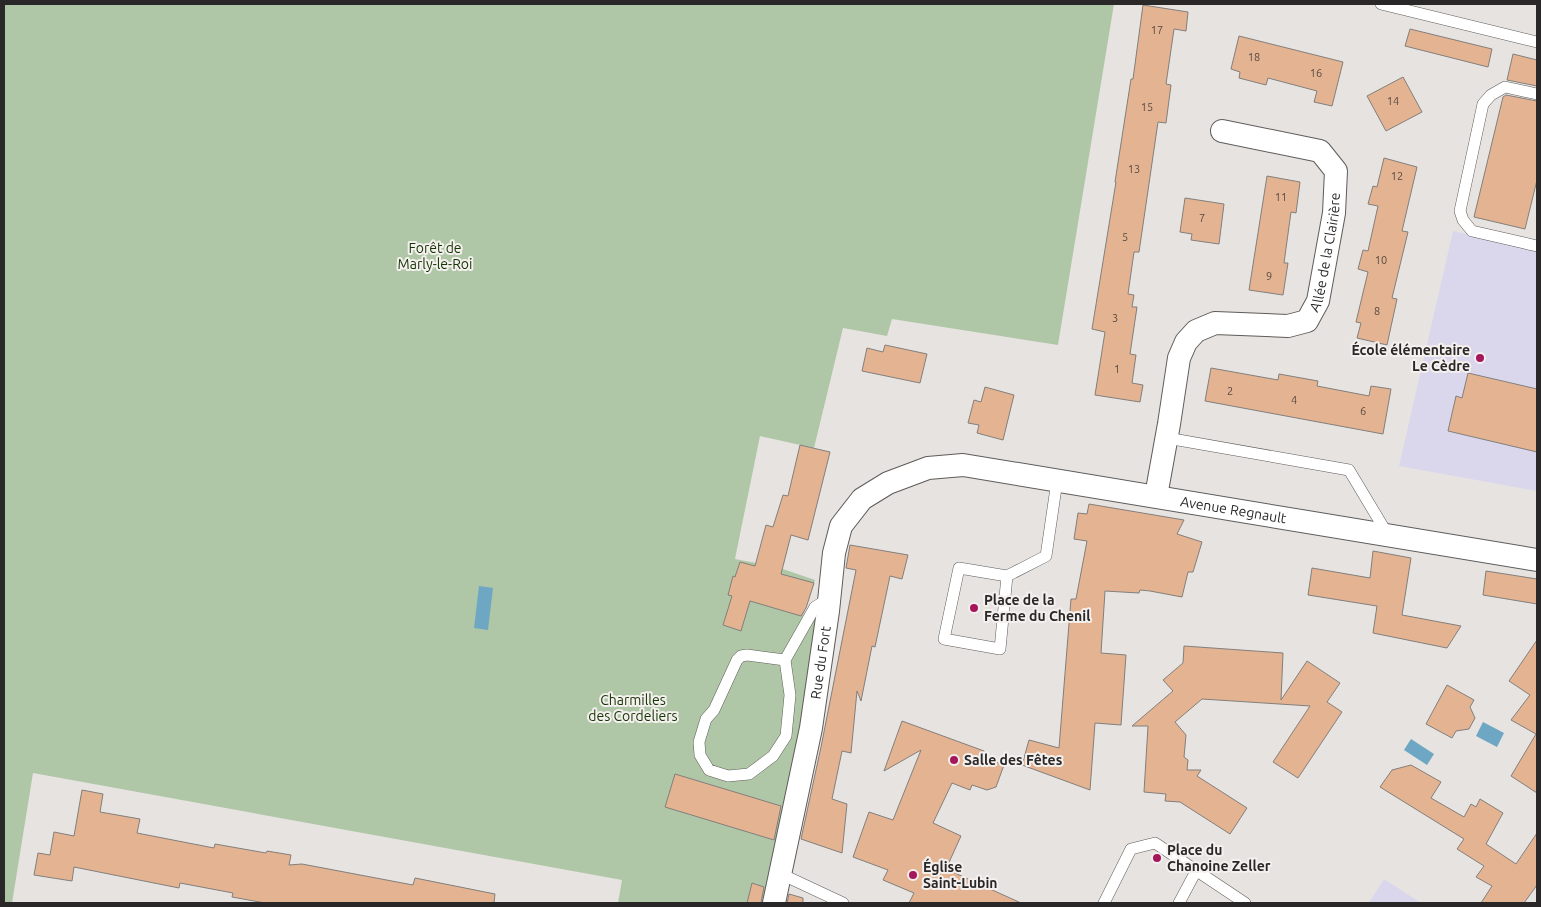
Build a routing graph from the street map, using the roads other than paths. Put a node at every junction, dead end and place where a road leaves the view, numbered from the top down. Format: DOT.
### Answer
graph roads {
  1 [pos="1381,4"];
  2 [pos="1537,42"];
  3 [pos="1537,94"];
  4 [pos="1222,131"];
  5 [pos="1537,246"];
  6 [pos="1166,438"];
  7 [pos="928,468"];
  8 [pos="1057,481"];
  9 [pos="1156,496"];
  10 [pos="1388,535"];
  11 [pos="1537,560"];
  12 [pos="1007,576"];
  13 [pos="828,599"];
  14 [pos="785,660"];
  15 [pos="1196,871"];
  16 [pos="781,874"];
  17 [pos="774,903"];
  18 [pos="843,903"];
  19 [pos="1104,903"];
  20 [pos="1179,903"];
  21 [pos="1244,903"];
  1 -- 2 [label="lane"];
  3 -- 5 [label="lane"];
  4 -- 6 [label="street, Allée de la Clairière"];
  6 -- 9 [label="street, Allée de la Clairière"];
  6 -- 10 [label="lane"];
  7 -- 8 [label="street, Avenue Regnault"];
  7 -- 13 [label="street, Rue du Fort"];
  8 -- 9 [label="street, Avenue Regnault"];
  8 -- 12 [label="lane"];
  9 -- 10 [label="street, Avenue Regnault"];
  10 -- 11 [label="street, Avenue Regnault"];
  12 -- 12 [label="lane"];
  13 -- 14 [label="lane"];
  13 -- 16 [label="street, Rue du Fort"];
  14 -- 14 [label="lane"];
  15 -- 19 [label="lane"];
  15 -- 20 [label="lane"];
  15 -- 21 [label="lane"];
  16 -- 17 [label="street, Rue du Fort"];
  16 -- 18 [label="lane"];
}
